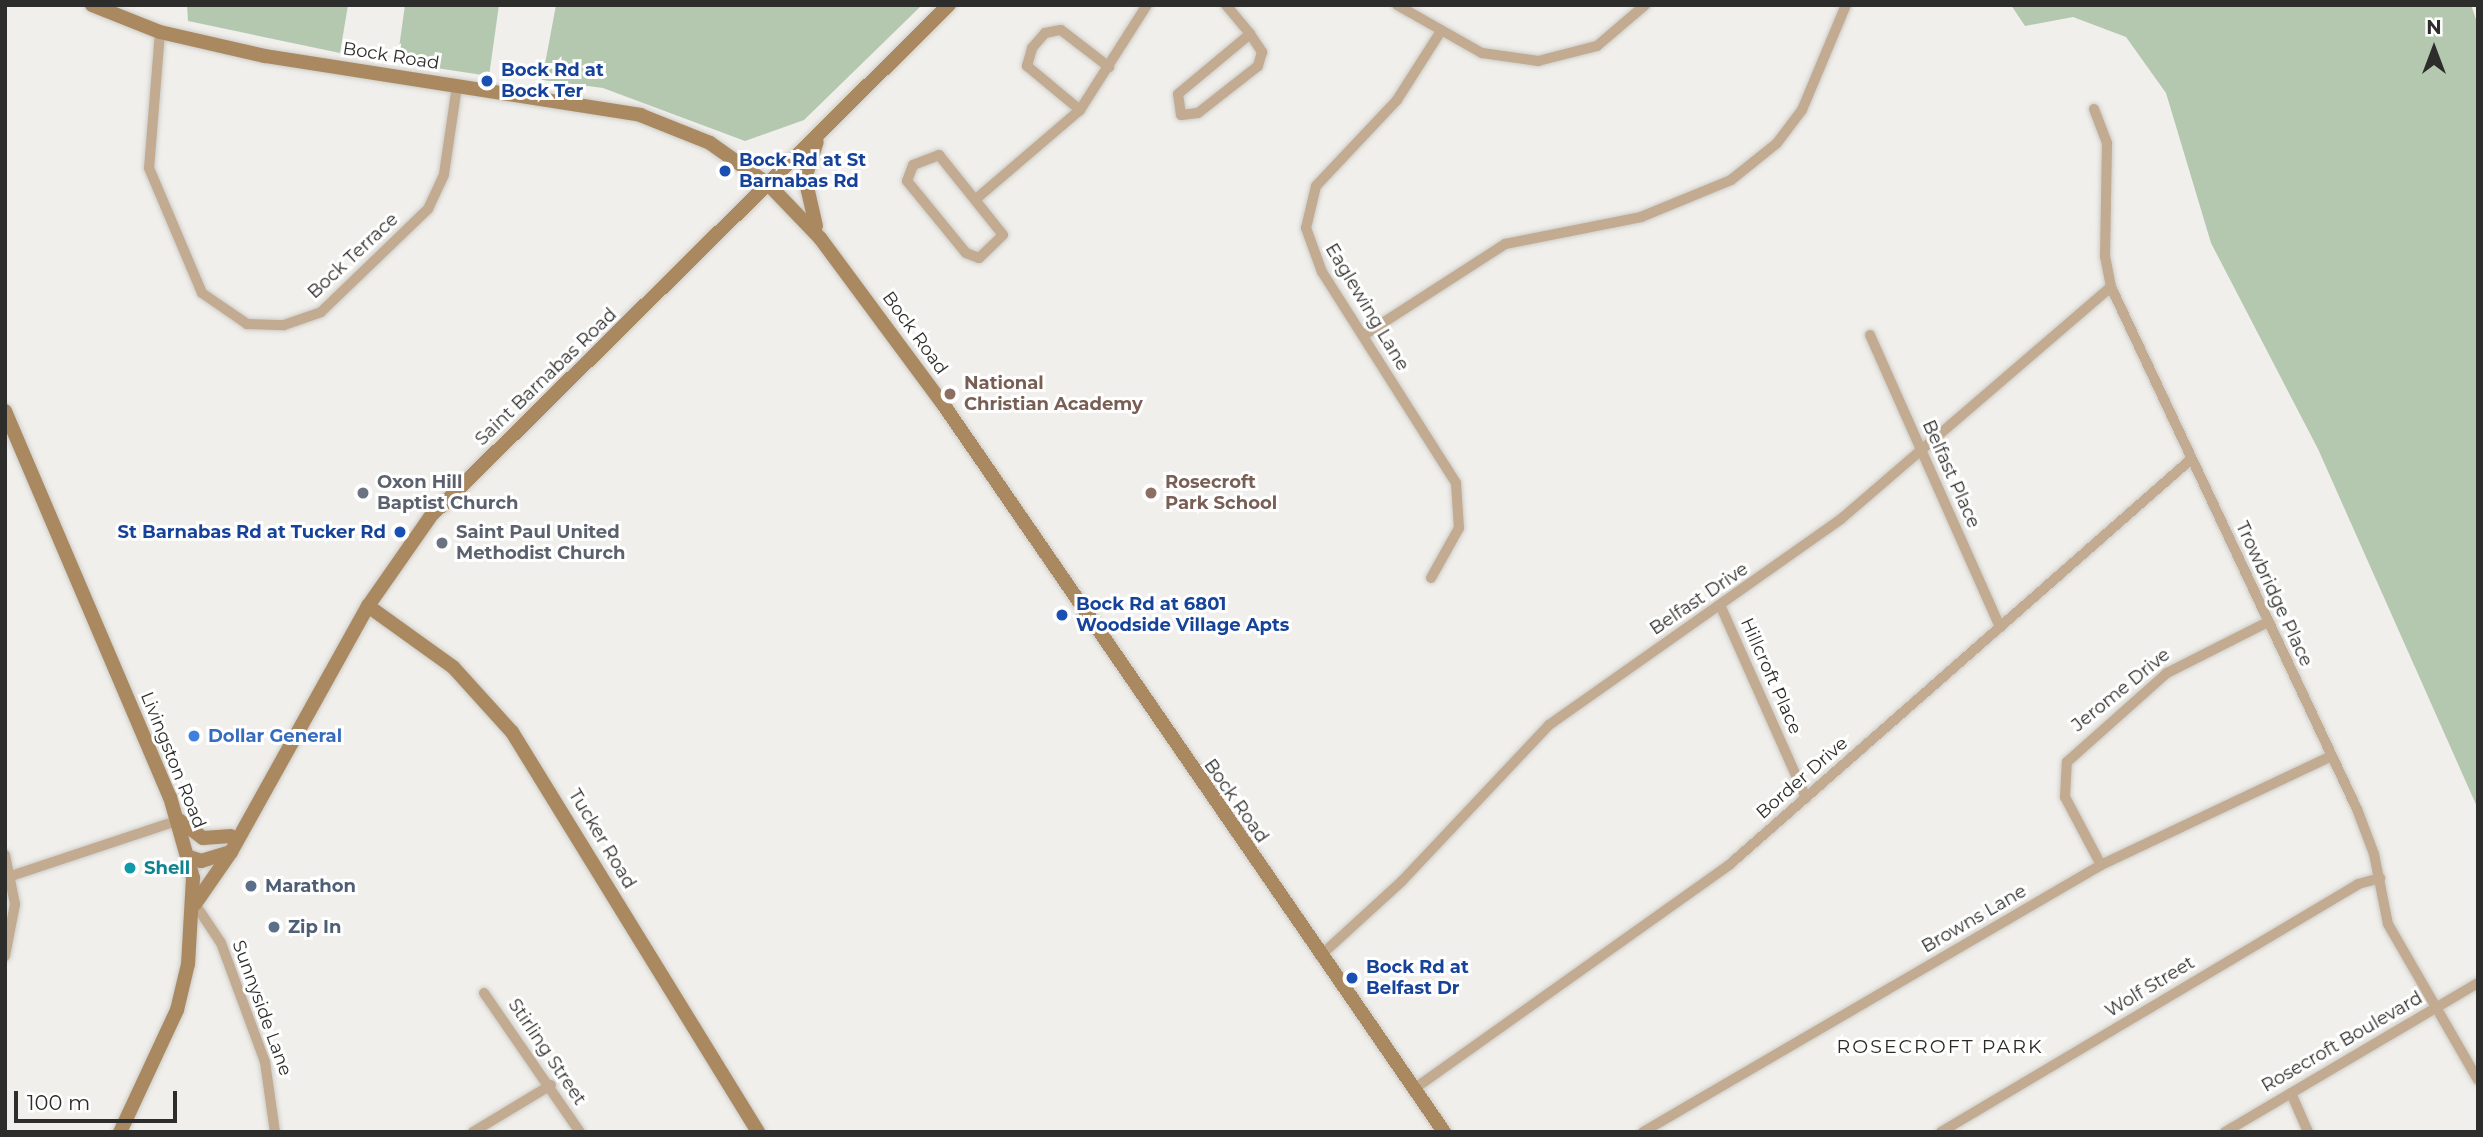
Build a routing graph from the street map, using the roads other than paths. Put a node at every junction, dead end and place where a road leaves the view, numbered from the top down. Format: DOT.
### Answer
graph roads {
  1 [pos="92,5"];
  2 [pos="949,5"];
  3 [pos="1147,5"];
  4 [pos="1226,5"];
  5 [pos="1397,5"];
  6 [pos="1644,5"];
  7 [pos="1846,5"];
  8 [pos="1441,31"];
  9 [pos="160,32"];
  10 [pos="1250,34"];
  11 [pos="1109,66"];
  12 [pos="457,86"];
  13 [pos="2094,109"];
  14 [pos="1080,110"];
  15 [pos="821,132"];
  16 [pos="768,184"];
  17 [pos="976,199"];
  18 [pos="820,238"];
  19 [pos="2111,287"];
  20 [pos="1364,335"];
  21 [pos="1870,335"];
  22 [pos="5,411"];
  23 [pos="1921,450"];
  24 [pos="2189,461"];
  25 [pos="1431,578"];
  26 [pos="368,607"];
  27 [pos="1721,607"];
  28 [pos="2267,622"];
  29 [pos="2000,627"];
  30 [pos="2332,757"];
  31 [pos="1806,798"];
  32 [pos="178,820"];
  33 [pos="234,840"];
  34 [pos="5,855"];
  35 [pos="189,857"];
  36 [pos="2101,866"];
  37 [pos="8,877"];
  38 [pos="2380,878"];
  39 [pos="195,904"];
  40 [pos="5,956"];
  41 [pos="1321,956"];
  42 [pos="2478,983"];
  43 [pos="484,993"];
  44 [pos="2437,1007"];
  45 [pos="2478,1080"];
  46 [pos="551,1086"];
  47 [pos="1414,1089"];
  48 [pos="2291,1093"];
  49 [pos="120,1132"];
  50 [pos="275,1132"];
  51 [pos="473,1132"];
  52 [pos="580,1132"];
  53 [pos="758,1132"];
  54 [pos="1444,1132"];
  55 [pos="1643,1132"];
  56 [pos="1941,1132"];
  57 [pos="2225,1132"];
  58 [pos="2308,1132"];
  1 -- 9 [label="main road, Bock Road"];
  2 -- 15 [label="main road, Saint Barnabas Road"];
  3 -- 11 [label="street"];
  4 -- 10 [label="street"];
  5 -- 8 [label="street"];
  6 -- 8 [label="street"];
  7 -- 20 [label="street"];
  8 -- 20 [label="street, Eaglewing Lane"];
  9 -- 12 [label="main road, Bock Road"];
  9 -- 12 [label="street, Bock Terrace"];
  10 -- 10 [label="street"];
  11 -- 14 [label="street"];
  11 -- 14 [label="street"];
  12 -- 16 [label="main road, Bock Road"];
  13 -- 19 [label="street, Trowbridge Place"];
  14 -- 17 [label="street"];
  15 -- 16 [label="main road, Saint Barnabas Road"];
  15 -- 18 [label="main road"];
  16 -- 18 [label="main road, Bock Road"];
  16 -- 26 [label="main road, Saint Barnabas Road"];
  17 -- 17 [label="street"];
  18 -- 41 [label="main road, Bock Road"];
  19 -- 23 [label="street, Belfast Drive"];
  19 -- 24 [label="street, Trowbridge Place"];
  20 -- 25 [label="street, Eaglewing Lane"];
  21 -- 23 [label="street, Belfast Place"];
  22 -- 32 [label="main road, Livingston Road"];
  23 -- 27 [label="street, Belfast Drive"];
  23 -- 29 [label="street, Belfast Place"];
  24 -- 28 [label="street, Trowbridge Place"];
  24 -- 29 [label="street, Border Drive"];
  26 -- 33 [label="main road, Saint Barnabas Road"];
  26 -- 53 [label="main road, Tucker Road"];
  27 -- 31 [label="street, Hillcroft Place"];
  27 -- 41 [label="street, Belfast Drive"];
  28 -- 30 [label="street, Trowbridge Place"];
  28 -- 36 [label="street, Jerome Drive"];
  29 -- 31 [label="street, Border Drive"];
  30 -- 36 [label="street, Browns Lane"];
  30 -- 38 [label="street, Trowbridge Place"];
  31 -- 47 [label="street, Border Drive"];
  32 -- 33 [label="main road"];
  32 -- 35 [label="main road, Livingston Road"];
  32 -- 37 [label="street"];
  33 -- 35 [label="main road"];
  33 -- 39 [label="main road, Saint Barnabas Road"];
  34 -- 37 [label="street"];
  35 -- 39 [label="main road, Livingston Road"];
  36 -- 55 [label="street, Browns Lane"];
  37 -- 40 [label="street"];
  38 -- 44 [label="street, Trowbridge Place"];
  38 -- 56 [label="street, Wolf Street"];
  39 -- 49 [label="main road, Livingston Road"];
  39 -- 50 [label="street, Sunnyside Lane"];
  41 -- 47 [label="main road, Bock Road"];
  42 -- 44 [label="street, Rosecroft Boulevard"];
  43 -- 46 [label="street, Stirling Street"];
  44 -- 45 [label="street, Trowbridge Place"];
  44 -- 48 [label="street, Rosecroft Boulevard"];
  46 -- 51 [label="street"];
  46 -- 52 [label="street, Stirling Street"];
  47 -- 54 [label="main road, Bock Road"];
  48 -- 57 [label="street, Rosecroft Boulevard"];
  48 -- 58 [label="street"];
}
